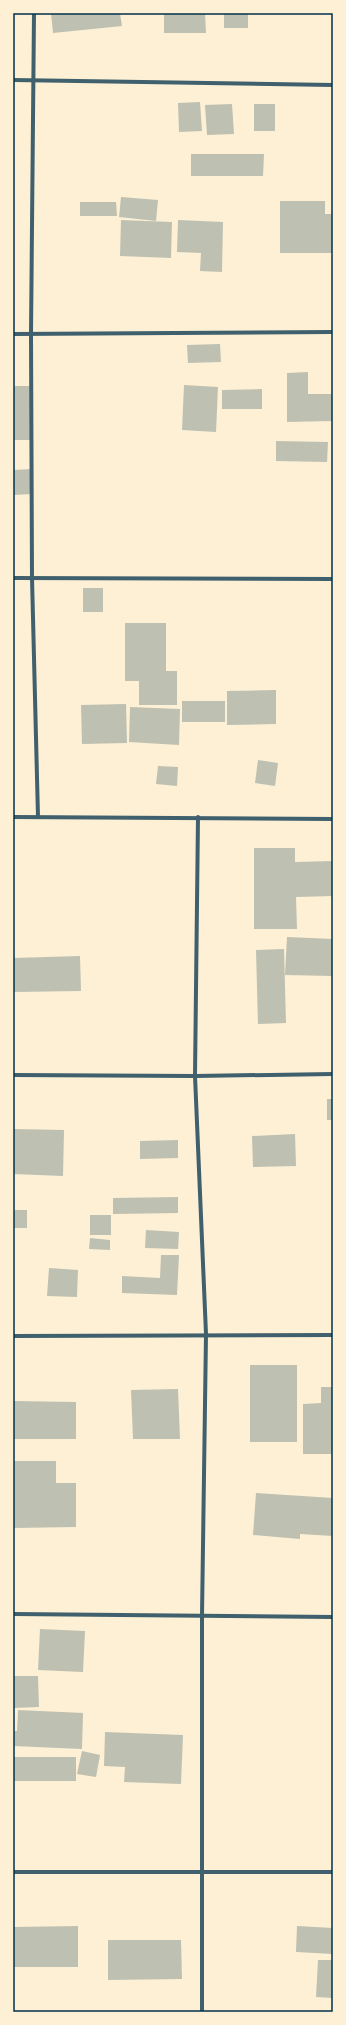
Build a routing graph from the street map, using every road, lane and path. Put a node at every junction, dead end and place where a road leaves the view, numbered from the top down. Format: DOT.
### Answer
graph roads {
  1 [pos="34,13"];
  2 [pos="13,80"];
  3 [pos="33,80"];
  4 [pos="333,85"];
  5 [pos="333,332"];
  6 [pos="13,334"];
  7 [pos="31,334"];
  8 [pos="13,578"];
  9 [pos="32,578"];
  10 [pos="333,579"];
  11 [pos="13,817"];
  12 [pos="38,817"];
  13 [pos="198,817"];
  14 [pos="333,819"];
  15 [pos="333,1074"];
  16 [pos="13,1075"];
  17 [pos="195,1076"];
  18 [pos="206,1334"];
  19 [pos="333,1334"];
  20 [pos="13,1336"];
  21 [pos="13,1614"];
  22 [pos="202,1616"];
  23 [pos="333,1617"];
  24 [pos="201,1870"];
  25 [pos="13,1872"];
  26 [pos="333,1872"];
  27 [pos="202,2012"];
  1 -- 3 [label="street"];
  2 -- 3 [label="street"];
  3 -- 4 [label="street"];
  3 -- 7 [label="street"];
  5 -- 7 [label="street"];
  6 -- 7 [label="street"];
  7 -- 9 [label="street"];
  8 -- 9 [label="street"];
  9 -- 10 [label="street"];
  9 -- 12 [label="street"];
  11 -- 12 [label="street"];
  12 -- 13 [label="street"];
  13 -- 14 [label="street"];
  13 -- 17 [label="street"];
  15 -- 17 [label="street"];
  16 -- 17 [label="street"];
  17 -- 18 [label="street"];
  18 -- 19 [label="street"];
  18 -- 20 [label="street"];
  18 -- 22 [label="street"];
  21 -- 22 [label="street"];
  22 -- 23 [label="street"];
  22 -- 24 [label="street"];
  24 -- 25 [label="street"];
  24 -- 26 [label="street"];
  24 -- 27 [label="street"];
}
